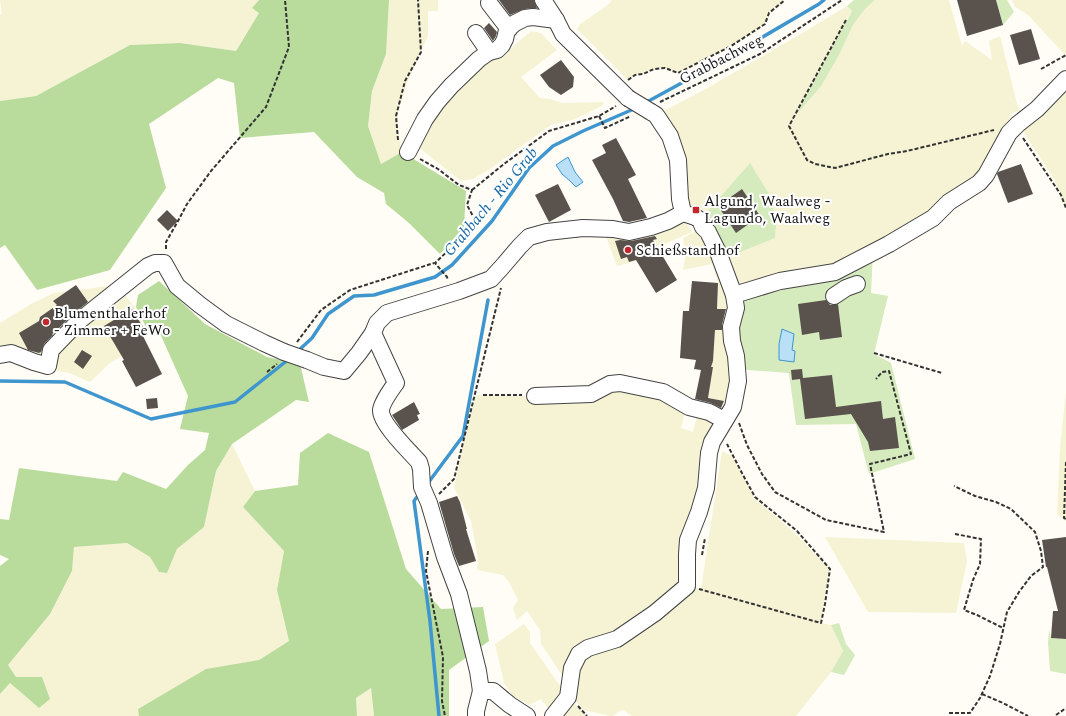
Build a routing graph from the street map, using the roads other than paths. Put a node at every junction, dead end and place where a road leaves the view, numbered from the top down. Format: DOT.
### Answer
graph roads {
  1 [pos="543,0"];
  2 [pos="489,4"];
  3 [pos="556,20"];
  4 [pos="509,29"];
  5 [pos="476,33"];
  6 [pos="489,52"];
  7 [pos="1066,79"];
  8 [pos="408,152"];
  9 [pos="683,213"];
  10 [pos="857,284"];
  11 [pos="734,295"];
  12 [pos="834,296"];
  13 [pos="373,333"];
  14 [pos="0,355"];
  15 [pos="535,396"];
  16 [pos="723,424"];
  17 [pos="481,691"];
  18 [pos="476,716"];
  19 [pos="527,716"];
  20 [pos="553,716"];
  1 -- 3 [label="lane"];
  2 -- 4 [label="lane"];
  3 -- 4 [label="lane"];
  3 -- 9 [label="lane, bridge"];
  4 -- 6 [label="lane"];
  5 -- 6 [label="lane"];
  6 -- 8 [label="lane"];
  7 -- 11 [label="lane"];
  9 -- 11 [label="lane"];
  9 -- 13 [label="lane"];
  10 -- 12 [label="lane"];
  11 -- 16 [label="lane"];
  13 -- 14 [label="lane, bridge"];
  13 -- 17 [label="lane"];
  15 -- 16 [label="lane"];
  16 -- 20 [label="lane"];
  17 -- 18 [label="lane"];
  17 -- 19 [label="lane"];
}
